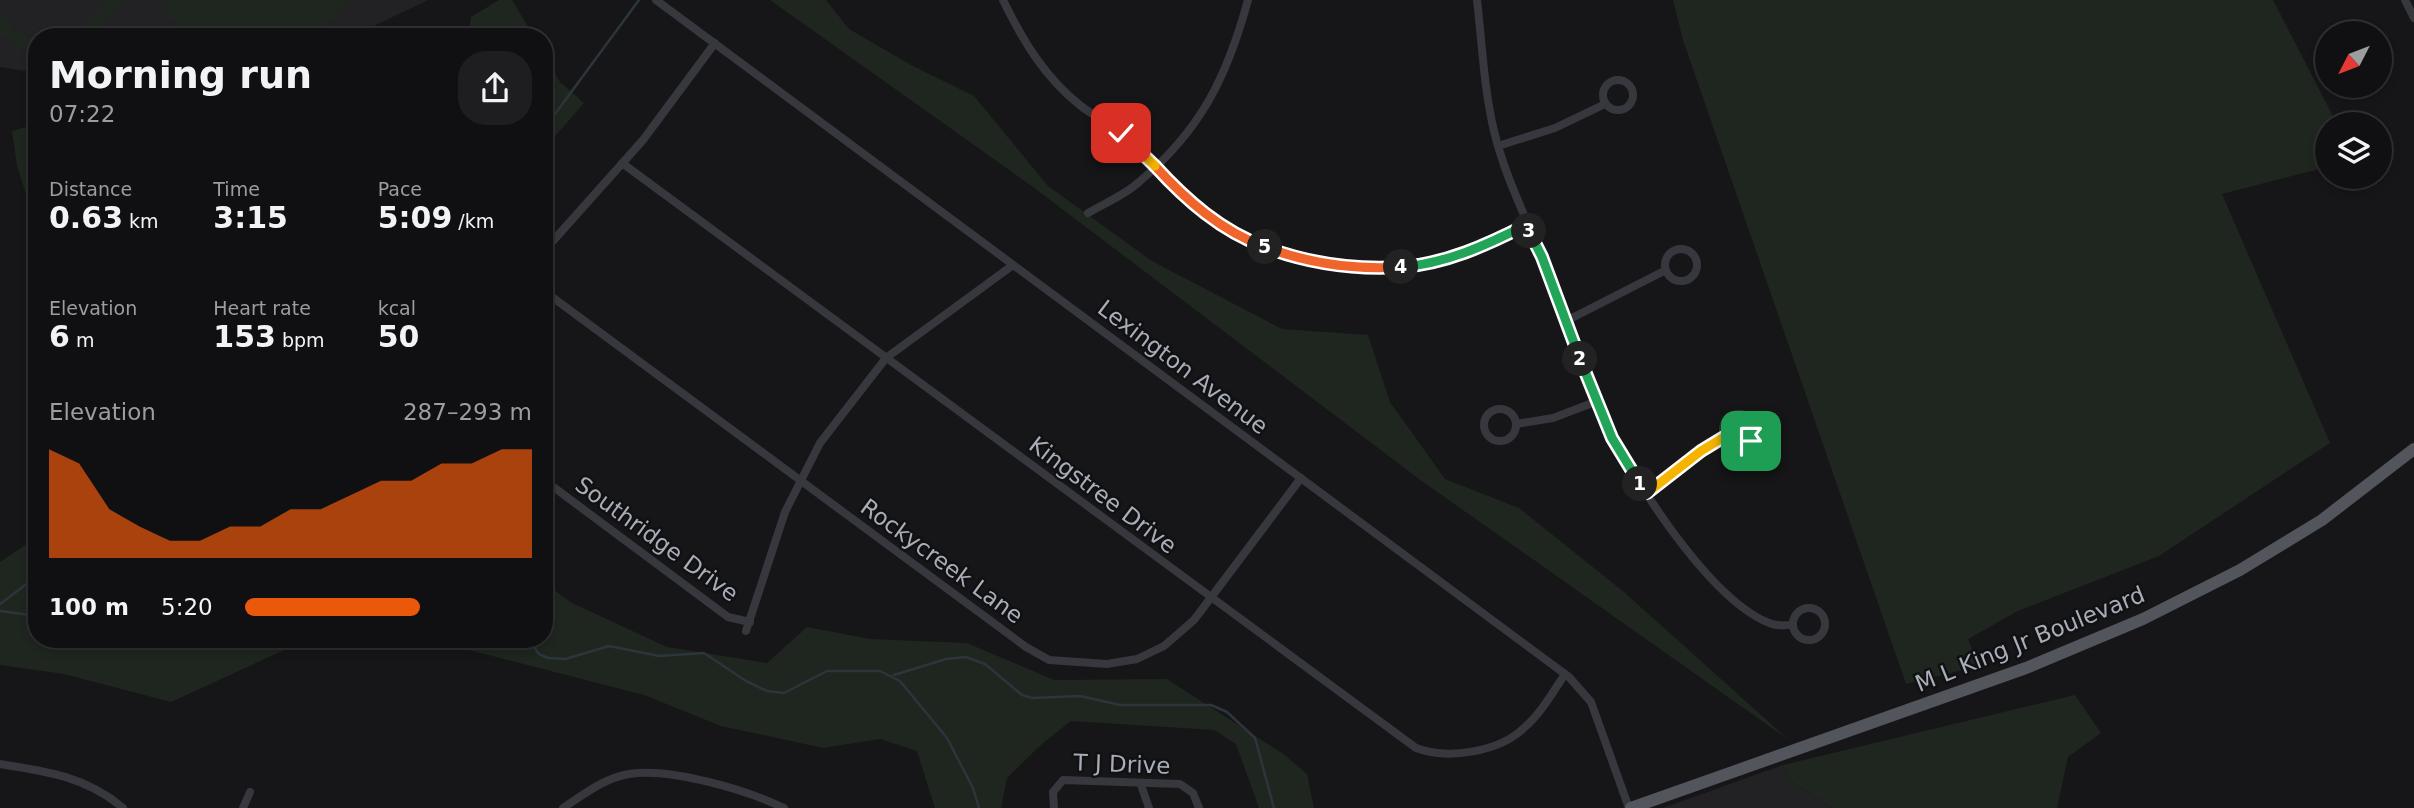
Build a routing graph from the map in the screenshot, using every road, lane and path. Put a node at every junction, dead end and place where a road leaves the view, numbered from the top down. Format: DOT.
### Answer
graph roads {
  1 [pos="656,0"];
  2 [pos="1003,0"];
  3 [pos="1248,0"];
  4 [pos="1477,0"];
  5 [pos="2405,0"];
  6 [pos="2414,18"];
  7 [pos="715,43"];
  8 [pos="1605,104"];
  9 [pos="1498,146"];
  10 [pos="622,163"];
  11 [pos="1156,166"];
  12 [pos="1088,213"];
  13 [pos="1526,225"];
  14 [pos="553,241"];
  15 [pos="1013,265"];
  16 [pos="1666,270"];
  17 [pos="553,298"];
  18 [pos="1566,321"];
  19 [pos="886,358"];
  20 [pos="1595,402"];
  21 [pos="1516,424"];
  22 [pos="1724,437"];
  23 [pos="2414,449"];
  24 [pos="1301,478"];
  25 [pos="800,480"];
  26 [pos="553,487"];
  27 [pos="1647,493"];
  28 [pos="1210,598"];
  29 [pos="750,622"];
  30 [pos="1793,625"];
  31 [pos="746,631"];
  32 [pos="1565,674"];
  33 [pos="0,764"];
  34 [pos="1141,785"];
  35 [pos="250,792"];
  36 [pos="761,804"];
  37 [pos="123,808"];
  38 [pos="243,808"];
  39 [pos="563,808"];
  40 [pos="785,808"];
  41 [pos="1054,808"];
  42 [pos="1149,808"];
  43 [pos="1199,808"];
  44 [pos="1630,808"];
  1 -- 7 [label="street, Lexington Avenue"];
  2 -- 11 [label="street"];
  3 -- 11 [label="street"];
  4 -- 9 [label="street"];
  5 -- 6 [label="street"];
  7 -- 10 [label="street"];
  7 -- 15 [label="street, Lexington Avenue"];
  8 -- 9 [label="street"];
  9 -- 13 [label="street"];
  10 -- 14 [label="street"];
  10 -- 19 [label="street, Kingstree Drive"];
  11 -- 12 [label="street"];
  11 -- 13 [label="street"];
  13 -- 18 [label="street"];
  15 -- 19 [label="street"];
  15 -- 24 [label="street, Lexington Avenue"];
  16 -- 18 [label="street"];
  17 -- 25 [label="street, Rockycreek Lane"];
  18 -- 20 [label="street"];
  19 -- 25 [label="street"];
  19 -- 28 [label="street, Kingstree Drive"];
  20 -- 21 [label="street"];
  20 -- 27 [label="street"];
  22 -- 22 [label="street"];
  22 -- 27 [label="street"];
  23 -- 44 [label="main road, M L King Jr Boulevard"];
  24 -- 28 [label="street, Rockycreek Lane"];
  24 -- 32 [label="street, Lexington Avenue"];
  25 -- 28 [label="street, Rockycreek Lane"];
  25 -- 29 [label="street"];
  26 -- 29 [label="street, Southridge Drive"];
  27 -- 30 [label="street"];
  28 -- 32 [label="street, Kingstree Drive"];
  29 -- 31 [label="street"];
  30 -- 30 [label="street"];
  32 -- 44 [label="street, Lexington Avenue"];
  33 -- 37 [label="street"];
  34 -- 41 [label="street, T J Drive"];
  34 -- 42 [label="street"];
  34 -- 43 [label="street, T J Drive"];
  35 -- 38 [label="street"];
  36 -- 39 [label="street"];
  36 -- 40 [label="street"];
}
